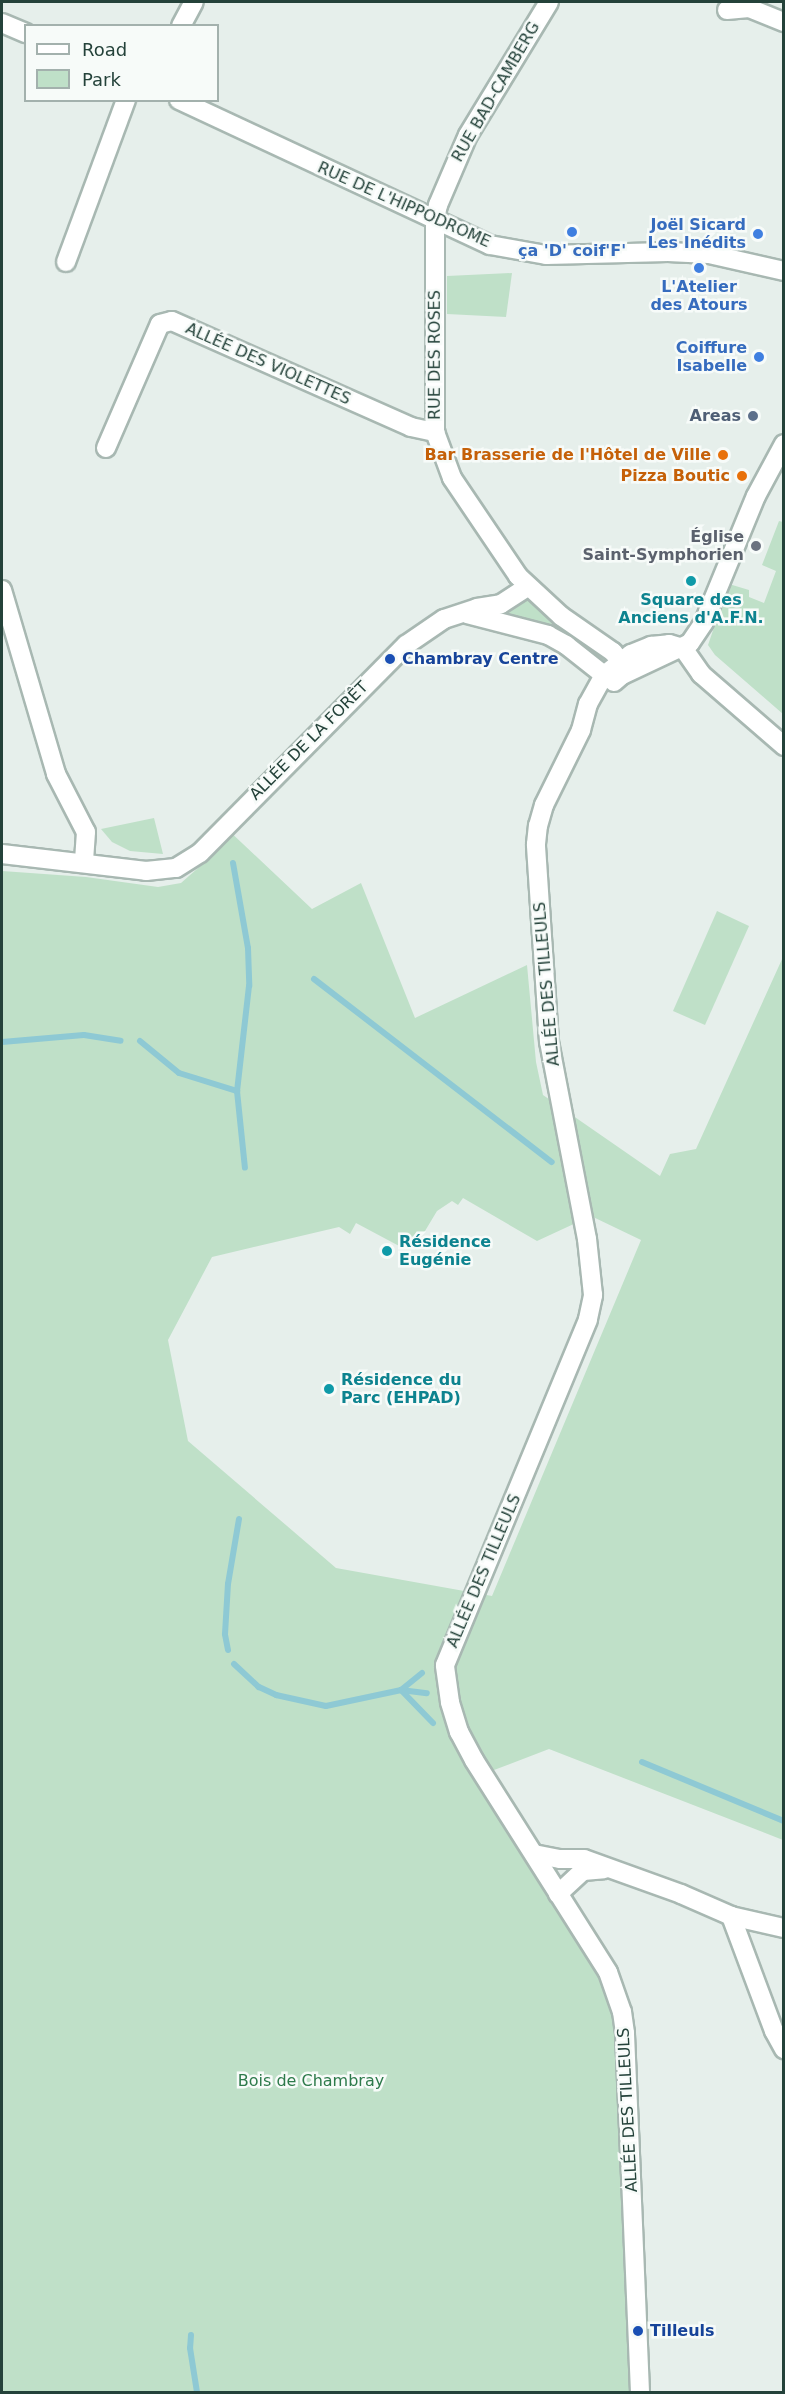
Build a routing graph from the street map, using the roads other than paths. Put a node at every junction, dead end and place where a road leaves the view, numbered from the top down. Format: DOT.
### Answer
graph roads {
  1 [pos="194,2"];
  2 [pos="549,2"];
  3 [pos="727,10"];
  4 [pos="783,22"];
  5 [pos="2,23"];
  6 [pos="182,24"];
  7 [pos="24,32"];
  8 [pos="125,102"];
  9 [pos="183,102"];
  10 [pos="435,219"];
  11 [pos="66,262"];
  12 [pos="783,271"];
  13 [pos="435,432"];
  14 [pos="783,444"];
  15 [pos="106,448"];
  16 [pos="523,582"];
  17 [pos="2,590"];
  18 [pos="459,613"];
  19 [pos="682,648"];
  20 [pos="616,673"];
  21 [pos="783,746"];
  22 [pos="2,854"];
  23 [pos="84,862"];
  24 [pos="534,1854"];
  25 [pos="615,1869"];
  26 [pos="558,1894"];
  27 [pos="731,1916"];
  28 [pos="783,1928"];
  29 [pos="783,2049"];
  30 [pos="640,2392"];
  1 -- 6 [label="street"];
  2 -- 10 [label="street, RUE BAD-CAMBERG"];
  3 -- 4 [label="street"];
  5 -- 7 [label="street"];
  8 -- 11 [label="street"];
  9 -- 10 [label="street, RUE DE L'HIPPODROME"];
  10 -- 12 [label="street, RUE DE L'HIPPODROME"];
  10 -- 13 [label="street, RUE DES ROSES"];
  13 -- 15 [label="street, ALLÉE DES VIOLETTES"];
  13 -- 16 [label="street, RUE DES ROSES"];
  14 -- 19 [label="street"];
  16 -- 18 [label="street, ALLÉE DE LA FORÊT"];
  16 -- 20 [label="street, RUE DES ROSES"];
  17 -- 23 [label="street"];
  18 -- 20 [label="street"];
  18 -- 23 [label="street, ALLÉE DE LA FORÊT"];
  19 -- 20 [label="street"];
  19 -- 21 [label="street"];
  20 -- 24 [label="street, ALLÉE DES TILLEULS"];
  22 -- 23 [label="street, ALLÉE DE LA FORÊT"];
  24 -- 25 [label="street"];
  24 -- 26 [label="street, ALLÉE DES TILLEULS"];
  25 -- 26 [label="street"];
  25 -- 27 [label="street"];
  26 -- 30 [label="street, ALLÉE DES TILLEULS"];
  27 -- 28 [label="street"];
  27 -- 29 [label="street"];
}
